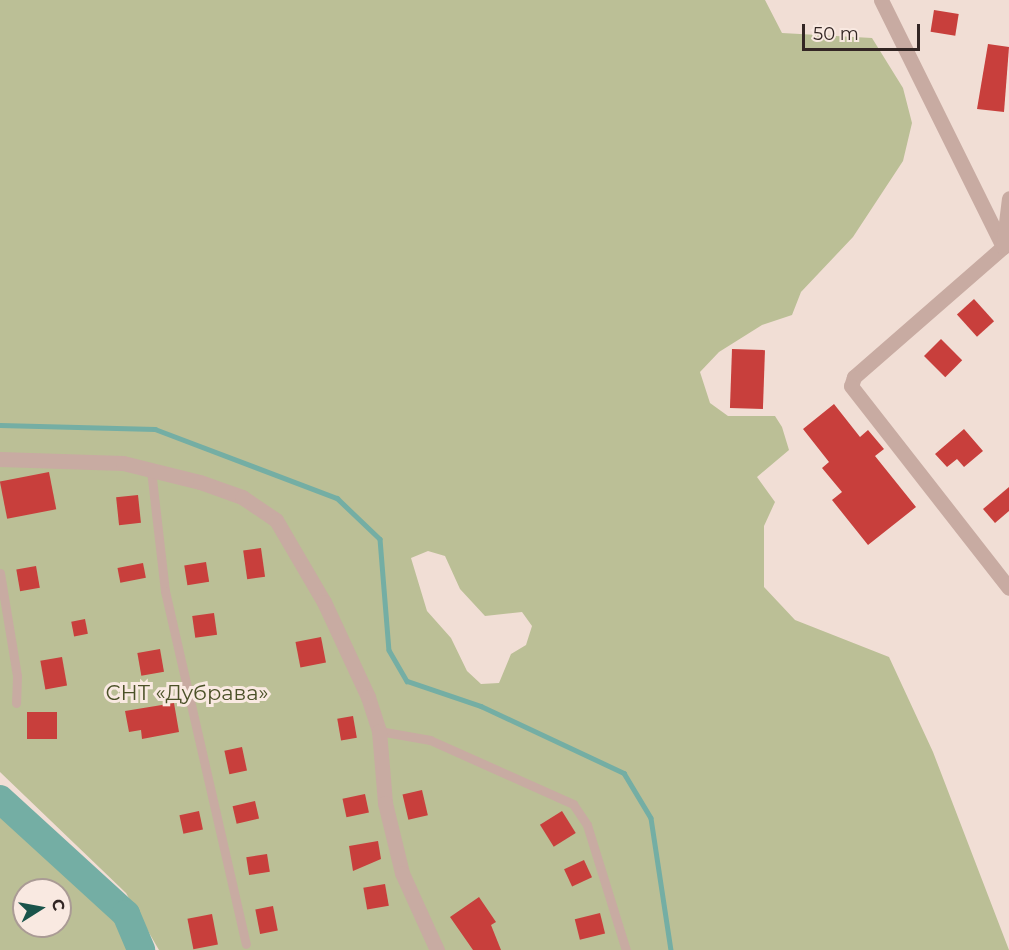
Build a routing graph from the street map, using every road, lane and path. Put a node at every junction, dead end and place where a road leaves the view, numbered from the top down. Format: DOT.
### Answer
graph roads {
  1 [pos="881,0"];
  2 [pos="1009,198"];
  3 [pos="1006,248"];
  4 [pos="0,459"];
  5 [pos="151,470"];
  6 [pos="0,573"];
  7 [pos="1009,588"];
  8 [pos="16,703"];
  9 [pos="379,731"];
  10 [pos="246,944"];
  11 [pos="437,950"];
  12 [pos="626,950"];
  1 -- 3 [label="street"];
  2 -- 3 [label="street"];
  3 -- 7 [label="street"];
  4 -- 5 [label="street"];
  5 -- 9 [label="street"];
  5 -- 10 [label="lane"];
  6 -- 8 [label="lane"];
  9 -- 11 [label="street"];
  9 -- 12 [label="lane"];
}
